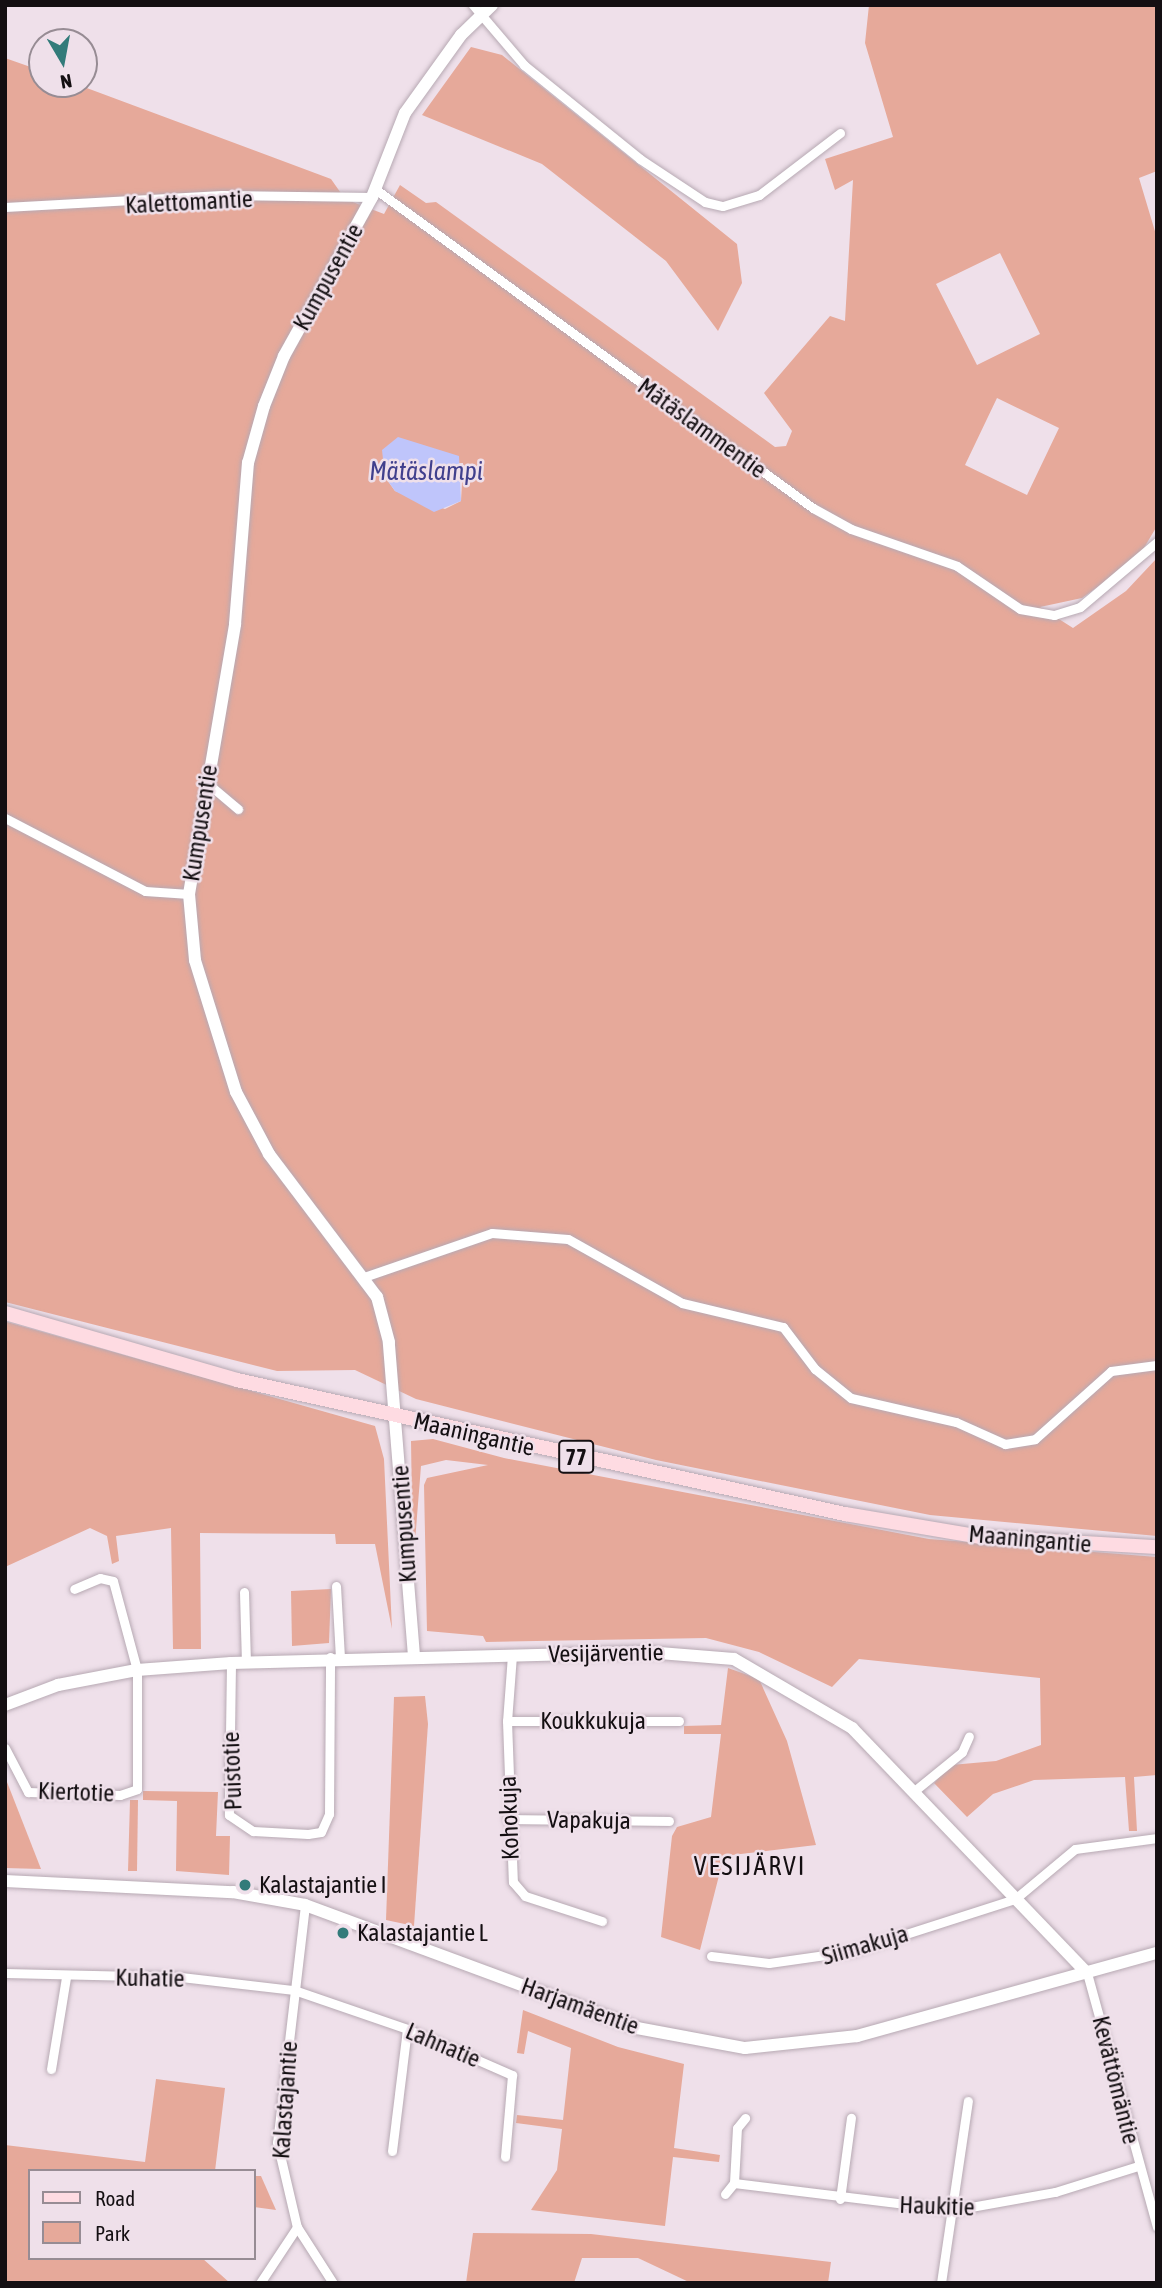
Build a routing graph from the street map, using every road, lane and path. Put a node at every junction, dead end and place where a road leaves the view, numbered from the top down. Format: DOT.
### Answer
graph roads {
  1 [pos="492,5"];
  2 [pos="477,10"];
  3 [pos="840,133"];
  4 [pos="374,193"];
  5 [pos="5,207"];
  6 [pos="1157,542"];
  7 [pos="206,782"];
  8 [pos="238,809"];
  9 [pos="5,818"];
  10 [pos="189,894"];
  11 [pos="364,1277"];
  12 [pos="5,1313"];
  13 [pos="1157,1365"];
  14 [pos="397,1416"];
  15 [pos="1157,1547"];
  16 [pos="336,1586"];
  17 [pos="74,1589"];
  18 [pos="244,1592"];
  19 [pos="512,1655"];
  20 [pos="414,1656"];
  21 [pos="335,1657"];
  22 [pos="246,1662"];
  23 [pos="232,1663"];
  24 [pos="137,1670"];
  25 [pos="5,1705"];
  26 [pos="507,1721"];
  27 [pos="679,1721"];
  28 [pos="969,1736"];
  29 [pos="5,1748"];
  30 [pos="914,1792"];
  31 [pos="508,1819"];
  32 [pos="669,1821"];
  33 [pos="1157,1838"];
  34 [pos="5,1881"];
  35 [pos="1015,1899"];
  36 [pos="305,1905"];
  37 [pos="601,1922"];
  38 [pos="1157,1953"];
  39 [pos="710,1956"];
  40 [pos="5,1973"];
  41 [pos="1087,1973"];
  42 [pos="66,1977"];
  43 [pos="294,1990"];
  44 [pos="407,2029"];
  45 [pos="51,2068"];
  46 [pos="968,2101"];
  47 [pos="745,2118"];
  48 [pos="851,2118"];
  49 [pos="392,2151"];
  50 [pos="505,2157"];
  51 [pos="1138,2166"];
  52 [pos="734,2183"];
  53 [pos="725,2194"];
  54 [pos="840,2199"];
  55 [pos="954,2210"];
  56 [pos="297,2227"];
  57 [pos="1157,2227"];
  58 [pos="260,2283"];
  59 [pos="333,2283"];
  60 [pos="941,2283"];
  1 -- 2 [label="street, Kumpusentie"];
  2 -- 3 [label="street"];
  2 -- 4 [label="street, Kumpusentie"];
  4 -- 5 [label="street, Kalettomantie"];
  4 -- 6 [label="street, Mätäslammentie"];
  4 -- 7 [label="street, Kumpusentie"];
  7 -- 8 [label="street"];
  7 -- 10 [label="street, Kumpusentie"];
  9 -- 10 [label="street"];
  10 -- 11 [label="street, Kumpusentie"];
  11 -- 13 [label="street"];
  11 -- 14 [label="street, Kumpusentie"];
  12 -- 14 [label="main road, Maaningantie / 77"];
  14 -- 15 [label="main road, Maaningantie / 77"];
  14 -- 20 [label="street, Kumpusentie"];
  16 -- 21 [label="street"];
  17 -- 24 [label="street"];
  18 -- 22 [label="street"];
  19 -- 20 [label="street, Vesijärventie"];
  19 -- 26 [label="street, Kohokuja"];
  19 -- 30 [label="street, Vesijärventie"];
  20 -- 21 [label="street, Vesijärventie"];
  21 -- 22 [label="street, Vesijärventie"];
  21 -- 23 [label="street, Puistotie"];
  22 -- 23 [label="street, Vesijärventie"];
  23 -- 24 [label="street, Vesijärventie"];
  24 -- 25 [label="street, Vesijärventie"];
  24 -- 29 [label="street, Kiertotie"];
  26 -- 27 [label="street, Koukkukuja"];
  26 -- 31 [label="street, Kohokuja"];
  28 -- 30 [label="street"];
  30 -- 35 [label="street, Vesijärventie"];
  31 -- 32 [label="street, Vapakuja"];
  31 -- 37 [label="street, Kohokuja"];
  33 -- 35 [label="street"];
  34 -- 36 [label="street, Harjamäentie"];
  35 -- 39 [label="street, Siimakuja"];
  35 -- 41 [label="street, Vesijärventie"];
  36 -- 41 [label="street, Harjamäentie"];
  36 -- 43 [label="street, Kalastajantie"];
  38 -- 41 [label="street, Harjamäentie"];
  40 -- 42 [label="street, Kuhatie"];
  41 -- 51 [label="street, Kevättömäntie"];
  42 -- 43 [label="street, Kuhatie"];
  42 -- 45 [label="street"];
  43 -- 44 [label="street, Lahnatie"];
  43 -- 56 [label="street, Kalastajantie"];
  44 -- 49 [label="street"];
  44 -- 50 [label="street, Lahnatie"];
  46 -- 55 [label="street"];
  47 -- 52 [label="street"];
  48 -- 54 [label="street"];
  51 -- 55 [label="street, Haukitie"];
  51 -- 57 [label="street, Kevättömäntie"];
  52 -- 53 [label="street"];
  52 -- 54 [label="street, Haukitie"];
  54 -- 55 [label="street, Haukitie"];
  55 -- 60 [label="street"];
  56 -- 58 [label="street"];
  56 -- 59 [label="street, Kalastajantie"];
}
